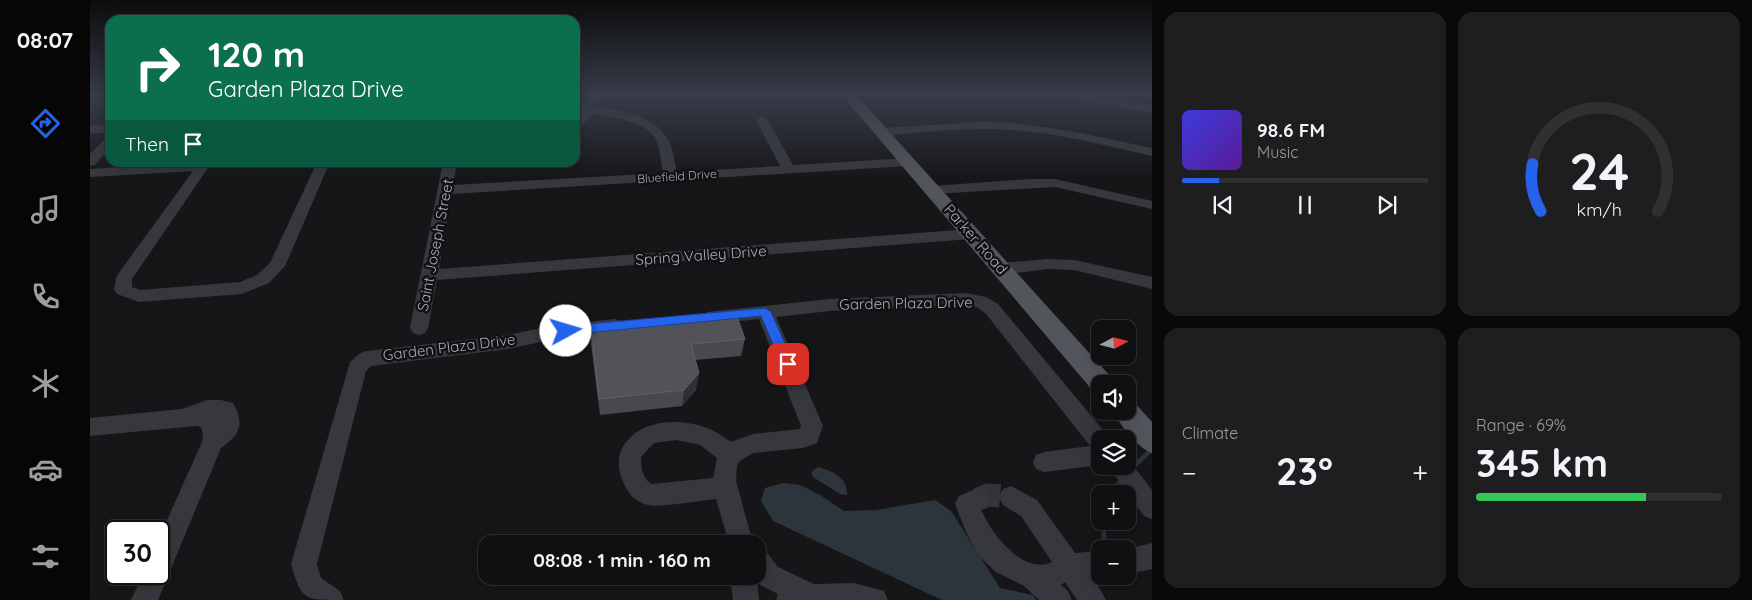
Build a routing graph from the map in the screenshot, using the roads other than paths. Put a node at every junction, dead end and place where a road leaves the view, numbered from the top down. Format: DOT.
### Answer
graph roads {
  1 [pos="645,123"];
  2 [pos="764,123"];
  3 [pos="874,123"];
  4 [pos="105,128"];
  5 [pos="90,130"];
  6 [pos="882,132"];
  7 [pos="105,146"];
  8 [pos="1152,152"];
  9 [pos="90,162"];
  10 [pos="909,162"];
  11 [pos="167,167"];
  12 [pos="203,167"];
  13 [pos="322,167"];
  14 [pos="449,167"];
  15 [pos="789,169"];
  16 [pos="90,173"];
  17 [pos="671,176"];
  18 [pos="445,190"];
  19 [pos="933,190"];
  20 [pos="1152,205"];
  21 [pos="971,234"];
  22 [pos="1001,269"];
  23 [pos="430,276"];
  24 [pos="1152,283"];
  25 [pos="765,312"];
  26 [pos="696,319"];
  27 [pos="638,324"];
  28 [pos="419,328"];
  29 [pos="1094,375"];
  30 [pos="1134,420"];
  31 [pos="90,426"];
  32 [pos="1091,432"];
  33 [pos="1149,438"];
  34 [pos="731,455"];
  35 [pos="1091,456"];
  36 [pos="1044,462"];
  37 [pos="1126,475"];
  38 [pos="727,487"];
  39 [pos="1011,497"];
  40 [pos="1147,501"];
  41 [pos="972,502"];
  42 [pos="739,535"];
  43 [pos="170,539"];
  44 [pos="1152,556"];
  45 [pos="1136,559"];
  46 [pos="1091,565"];
  47 [pos="1070,566"];
  48 [pos="766,572"];
  49 [pos="1033,577"];
  50 [pos="151,585"];
  51 [pos="744,585"];
  52 [pos="800,599"];
  53 [pos="144,600"];
  54 [pos="331,600"];
  55 [pos="746,600"];
  56 [pos="875,600"];
  57 [pos="1059,600"];
  58 [pos="1093,600"];
  1 -- 17 [label="street"];
  2 -- 15 [label="street"];
  3 -- 6 [label="main road, Parker Road"];
  4 -- 5 [label="street"];
  6 -- 8 [label="street"];
  6 -- 10 [label="main road, Parker Road"];
  7 -- 9 [label="street"];
  10 -- 15 [label="street, Bluefield Drive"];
  10 -- 19 [label="main road, Parker Road"];
  11 -- 16 [label="street"];
  12 -- 13 [label="street"];
  14 -- 18 [label="street, Saint Joseph Street"];
  15 -- 17 [label="street, Bluefield Drive"];
  17 -- 18 [label="street, Bluefield Drive"];
  18 -- 23 [label="street, Saint Joseph Street"];
  19 -- 20 [label="street"];
  19 -- 21 [label="main road, Parker Road"];
  21 -- 22 [label="main road, Parker Road"];
  21 -- 23 [label="street, Spring Valley Drive"];
  22 -- 24 [label="street"];
  22 -- 29 [label="main road, Parker Road"];
  23 -- 28 [label="street, Saint Joseph Street"];
  25 -- 26 [label="street, Garden Plaza Drive"];
  25 -- 32 [label="street, Garden Plaza Drive"];
  25 -- 34 [label="street"];
  27 -- 54 [label="street, Garden Plaza Drive"];
  30 -- 33 [label="main road"];
  31 -- 43 [label="street"];
  34 -- 38 [label="street"];
  34 -- 38 [label="street"];
  35 -- 36 [label="street"];
  37 -- 40 [label="street"];
  38 -- 42 [label="street"];
  39 -- 47 [label="street"];
  41 -- 49 [label="street"];
  44 -- 45 [label="street"];
  46 -- 47 [label="street"];
  47 -- 49 [label="street"];
  47 -- 58 [label="street"];
  48 -- 52 [label="street"];
  49 -- 57 [label="street"];
  50 -- 53 [label="street"];
  51 -- 55 [label="street"];
  52 -- 56 [label="street"];
}
